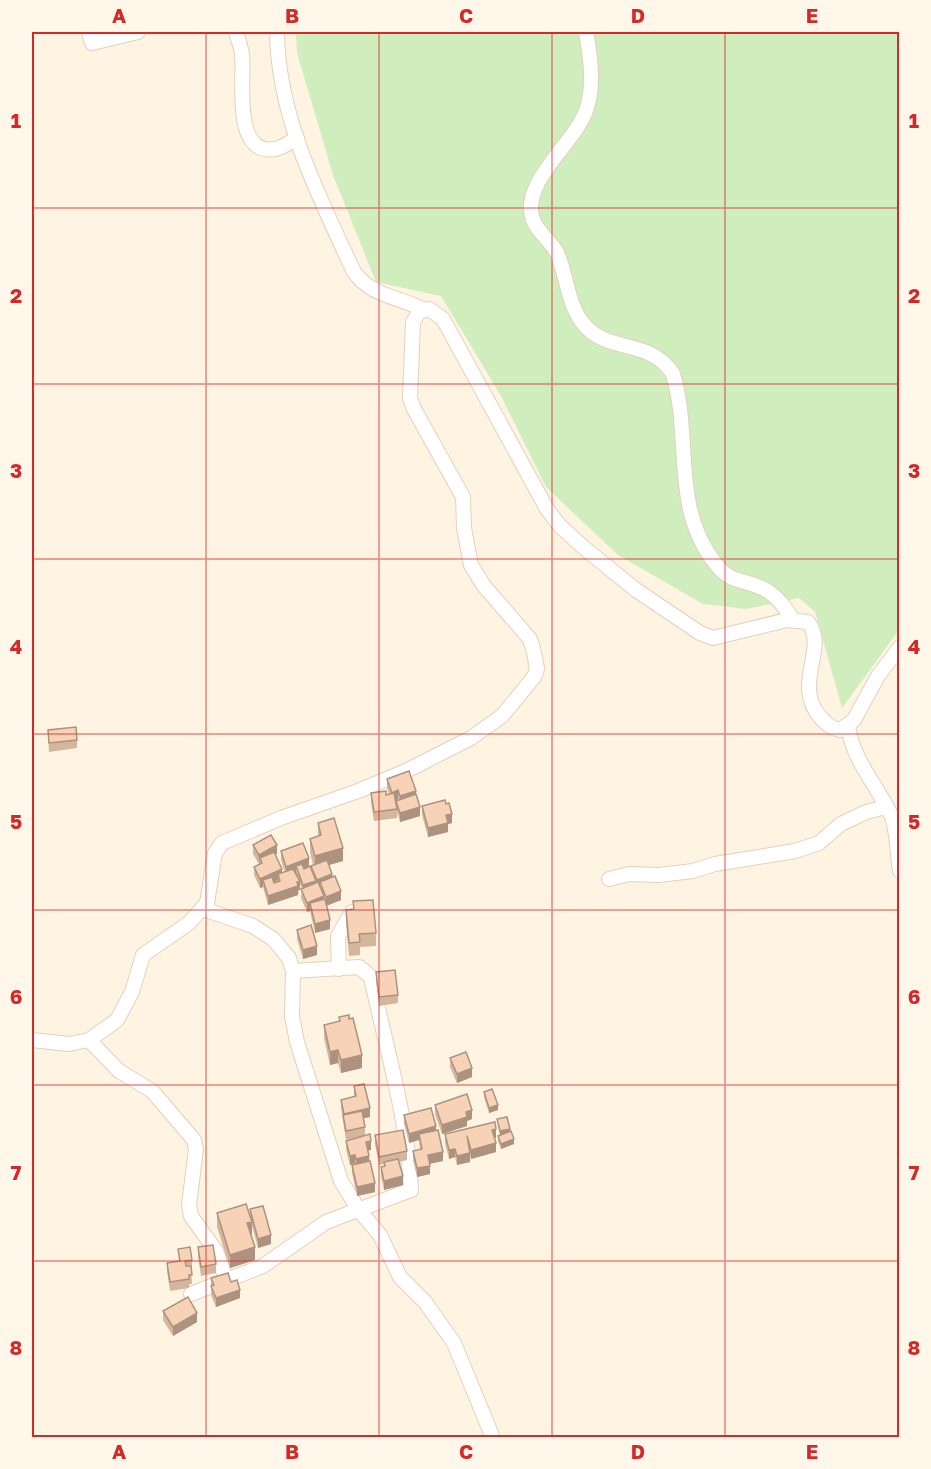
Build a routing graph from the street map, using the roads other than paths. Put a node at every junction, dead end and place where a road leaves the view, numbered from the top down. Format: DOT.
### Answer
graph roads {
  1 [pos="89,32"];
  2 [pos="137,32"];
  3 [pos="236,32"];
  4 [pos="277,32"];
  5 [pos="586,32"];
  6 [pos="297,138"];
  7 [pos="424,310"];
  8 [pos="793,620"];
  9 [pos="900,647"];
  10 [pos="848,726"];
  11 [pos="886,807"];
  12 [pos="900,872"];
  13 [pos="609,879"];
  14 [pos="203,909"];
  15 [pos="352,912"];
  16 [pos="339,969"];
  17 [pos="294,971"];
  18 [pos="32,1040"];
  19 [pos="89,1040"];
  20 [pos="358,1209"];
  21 [pos="225,1279"];
  22 [pos="191,1294"];
  23 [pos="493,1437"];
  1 -- 2 [label="street"];
  3 -- 6 [label="street"];
  4 -- 6 [label="street"];
  5 -- 8 [label="street"];
  6 -- 7 [label="street"];
  7 -- 8 [label="street"];
  7 -- 14 [label="street"];
  8 -- 10 [label="street"];
  9 -- 10 [label="street"];
  10 -- 11 [label="street"];
  11 -- 12 [label="street"];
  11 -- 13 [label="street"];
  14 -- 17 [label="street"];
  14 -- 19 [label="street"];
  15 -- 16 [label="street"];
  16 -- 17 [label="street"];
  16 -- 20 [label="street"];
  17 -- 20 [label="street"];
  18 -- 19 [label="street"];
  19 -- 21 [label="street"];
  20 -- 21 [label="street"];
  20 -- 23 [label="street"];
  21 -- 22 [label="street"];
}
